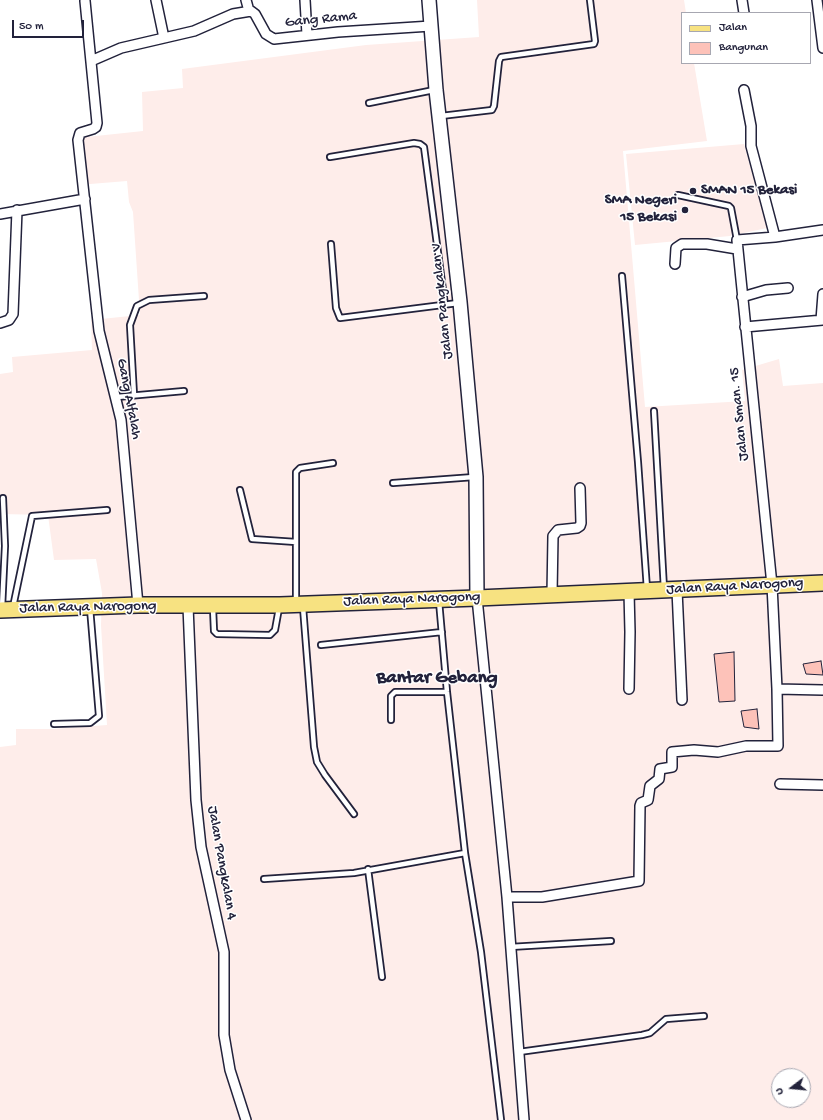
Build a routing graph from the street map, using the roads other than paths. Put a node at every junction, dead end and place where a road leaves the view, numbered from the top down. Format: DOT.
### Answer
graph roads {
  1 [pos="156,0"];
  2 [pos="246,0"];
  3 [pos="305,0"];
  4 [pos="429,0"];
  5 [pos="590,0"];
  6 [pos="742,0"];
  7 [pos="817,0"];
  8 [pos="86,1"];
  9 [pos="249,11"];
  10 [pos="744,12"];
  11 [pos="821,24"];
  12 [pos="431,26"];
  13 [pos="307,35"];
  14 [pos="164,38"];
  15 [pos="823,48"];
  16 [pos="91,61"];
  17 [pos="436,90"];
  18 [pos="744,90"];
  19 [pos="369,103"];
  20 [pos="439,116"];
  21 [pos="330,157"];
  22 [pos="678,195"];
  23 [pos="85,199"];
  24 [pos="17,210"];
  25 [pos="0,214"];
  26 [pos="823,230"];
  27 [pos="775,237"];
  28 [pos="331,244"];
  29 [pos="737,245"];
  30 [pos="675,264"];
  31 [pos="622,276"];
  32 [pos="788,288"];
  33 [pos="823,294"];
  34 [pos="204,296"];
  35 [pos="742,297"];
  36 [pos="460,302"];
  37 [pos="445,305"];
  38 [pos="822,320"];
  39 [pos="0,323"];
  40 [pos="746,326"];
  41 [pos="184,391"];
  42 [pos="134,395"];
  43 [pos="117,397"];
  44 [pos="654,411"];
  45 [pos="333,463"];
  46 [pos="476,477"];
  47 [pos="393,483"];
  48 [pos="580,488"];
  49 [pos="240,490"];
  50 [pos="3,498"];
  51 [pos="107,510"];
  52 [pos="296,542"];
  53 [pos="823,583"];
  54 [pos="772,585"];
  55 [pos="670,590"];
  56 [pos="647,591"];
  57 [pos="629,592"];
  58 [pos="552,594"];
  59 [pos="477,598"];
  60 [pos="439,599"];
  61 [pos="299,604"];
  62 [pos="138,605"];
  63 [pos="280,605"];
  64 [pos="188,606"];
  65 [pos="213,606"];
  66 [pos="90,608"];
  67 [pos="5,610"];
  68 [pos="442,632"];
  69 [pos="321,645"];
  70 [pos="629,688"];
  71 [pos="777,689"];
  72 [pos="823,690"];
  73 [pos="447,692"];
  74 [pos="682,700"];
  75 [pos="391,720"];
  76 [pos="54,724"];
  77 [pos="780,784"];
  78 [pos="823,785"];
  79 [pos="354,814"];
  80 [pos="465,854"];
  81 [pos="368,869"];
  82 [pos="264,879"];
  83 [pos="507,897"];
  84 [pos="611,941"];
  85 [pos="510,947"];
  86 [pos="382,977"];
  87 [pos="704,1016"];
  88 [pos="519,1052"];
  89 [pos="246,1120"];
  90 [pos="501,1120"];
  91 [pos="524,1120"];
  1 -- 14 [label="street"];
  2 -- 9 [label="street"];
  3 -- 13 [label="street"];
  4 -- 12 [label="street, Jalan Pangkalan V"];
  5 -- 20 [label="lane"];
  6 -- 10 [label="street"];
  7 -- 11 [label="street"];
  8 -- 16 [label="street"];
  9 -- 13 [label="street, Gang Rama"];
  9 -- 14 [label="street"];
  11 -- 15 [label="street"];
  12 -- 13 [label="street, Gang Rama"];
  12 -- 17 [label="street, Jalan Pangkalan V"];
  14 -- 16 [label="street"];
  16 -- 23 [label="street, Gang Alfalah"];
  17 -- 19 [label="lane"];
  17 -- 20 [label="street, Jalan Pangkalan V"];
  18 -- 27 [label="street"];
  20 -- 36 [label="street, Jalan Pangkalan V"];
  21 -- 37 [label="lane"];
  22 -- 29 [label="lane"];
  23 -- 24 [label="street"];
  23 -- 43 [label="street, Gang Alfalah"];
  24 -- 25 [label="street"];
  24 -- 39 [label="street"];
  26 -- 27 [label="street"];
  27 -- 29 [label="street"];
  28 -- 37 [label="lane"];
  29 -- 30 [label="street"];
  29 -- 35 [label="street, Jalan Sman. 15"];
  31 -- 56 [label="lane"];
  32 -- 35 [label="street"];
  33 -- 38 [label="street"];
  34 -- 42 [label="lane"];
  35 -- 40 [label="street, Jalan Sman. 15"];
  36 -- 37 [label="lane"];
  36 -- 46 [label="street, Jalan Pangkalan V"];
  38 -- 40 [label="street"];
  40 -- 54 [label="street, Jalan Sman. 15"];
  41 -- 42 [label="lane"];
  42 -- 43 [label="lane"];
  43 -- 62 [label="street, Gang Alfalah"];
  44 -- 55 [label="lane"];
  45 -- 52 [label="lane"];
  46 -- 47 [label="lane"];
  46 -- 59 [label="street, Jalan Pangkalan V"];
  48 -- 58 [label="street"];
  49 -- 52 [label="lane"];
  50 -- 67 [label="lane"];
  51 -- 67 [label="lane"];
  52 -- 61 [label="lane"];
  53 -- 54 [label="main road, Jalan Raya Narogong"];
  54 -- 55 [label="main road, Jalan Raya Narogong"];
  54 -- 71 [label="street, Jalan Sman. 15"];
  55 -- 56 [label="main road, Jalan Raya Narogong"];
  55 -- 74 [label="street"];
  56 -- 57 [label="main road, Jalan Raya Narogong"];
  57 -- 58 [label="main road, Jalan Raya Narogong"];
  57 -- 70 [label="street"];
  58 -- 59 [label="main road, Jalan Raya Narogong"];
  59 -- 60 [label="main road, Jalan Raya Narogong"];
  59 -- 83 [label="street"];
  60 -- 61 [label="main road, Jalan Raya Narogong"];
  60 -- 68 [label="lane"];
  61 -- 63 [label="main road, Jalan Raya Narogong"];
  61 -- 79 [label="lane"];
  62 -- 64 [label="main road, Jalan Raya Narogong"];
  62 -- 66 [label="main road, Jalan Raya Narogong"];
  63 -- 65 [label="main road, Jalan Raya Narogong"];
  63 -- 65 [label="lane"];
  64 -- 65 [label="main road, Jalan Raya Narogong"];
  64 -- 89 [label="street, Jalan Pangkalan 4"];
  66 -- 67 [label="main road, Jalan Raya Narogong"];
  66 -- 76 [label="lane"];
  68 -- 69 [label="lane"];
  68 -- 73 [label="lane"];
  71 -- 72 [label="street"];
  71 -- 83 [label="street, Jalan Sman. 15"];
  73 -- 75 [label="lane"];
  73 -- 80 [label="lane"];
  77 -- 78 [label="street"];
  80 -- 81 [label="lane"];
  80 -- 90 [label="lane"];
  81 -- 82 [label="lane"];
  81 -- 86 [label="lane"];
  83 -- 85 [label="street"];
  84 -- 85 [label="lane"];
  85 -- 88 [label="street"];
  87 -- 88 [label="lane"];
  88 -- 91 [label="street"];
}
